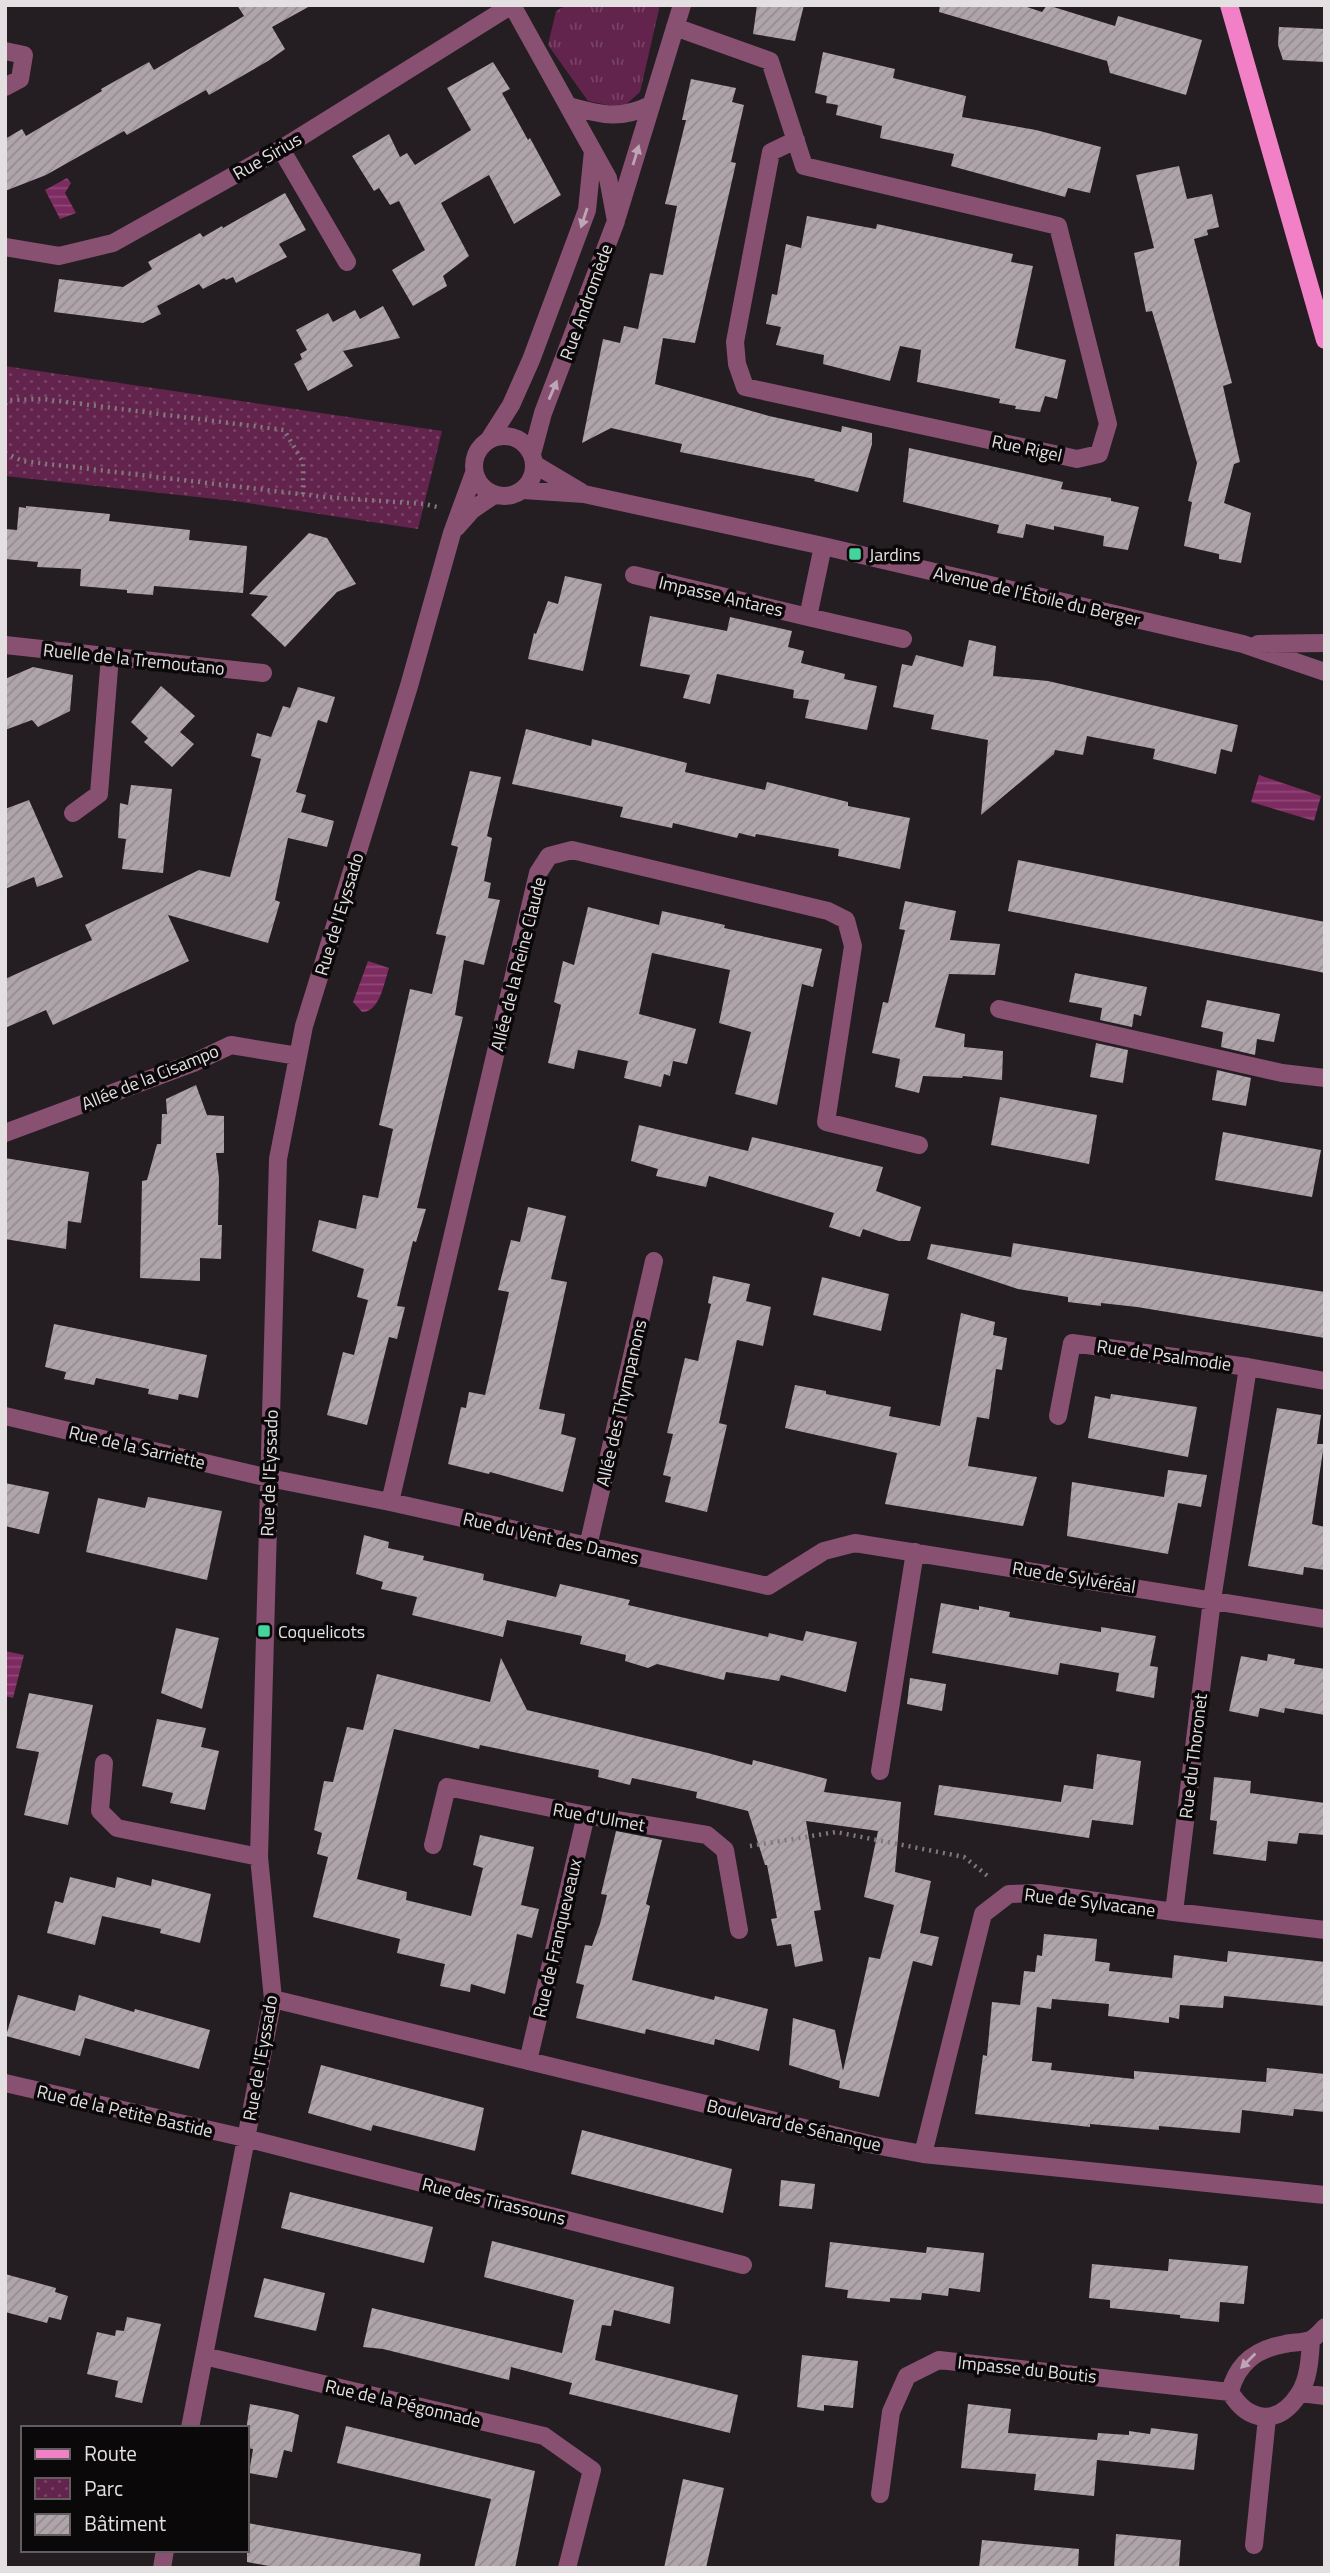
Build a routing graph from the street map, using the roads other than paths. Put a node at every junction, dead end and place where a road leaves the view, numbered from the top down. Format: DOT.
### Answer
graph roads {
  1 [pos="512,5"];
  2 [pos="682,5"];
  3 [pos="1229,5"];
  4 [pos="675,27"];
  5 [pos="5,51"];
  6 [pos="5,87"];
  7 [pos="651,105"];
  8 [pos="569,106"];
  9 [pos="796,140"];
  10 [pos="281,149"];
  11 [pos="593,151"];
  12 [pos="616,220"];
  13 [pos="5,247"];
  14 [pos="347,262"];
  15 [pos="1325,340"];
  16 [pos="490,438"];
  17 [pos="533,459"];
  18 [pos="474,473"];
  19 [pos="523,490"];
  20 [pos="584,494"];
  21 [pos="494,495"];
  22 [pos="452,533"];
  23 [pos="823,546"];
  24 [pos="634,575"];
  25 [pos="808,617"];
  26 [pos="903,639"];
  27 [pos="1325,643"];
  28 [pos="1243,644"];
  29 [pos="5,645"];
  30 [pos="110,656"];
  31 [pos="1325,672"];
  32 [pos="264,673"];
  33 [pos="72,813"];
  34 [pos="999,1009"];
  35 [pos="298,1056"];
  36 [pos="1325,1078"];
  37 [pos="5,1133"];
  38 [pos="919,1145"];
  39 [pos="653,1261"];
  40 [pos="1248,1367"];
  41 [pos="1325,1381"];
  42 [pos="5,1416"];
  43 [pos="1058,1416"];
  44 [pos="269,1478"];
  45 [pos="390,1502"];
  46 [pos="588,1546"];
  47 [pos="824,1551"];
  48 [pos="915,1552"];
  49 [pos="1212,1600"];
  50 [pos="1325,1619"];
  51 [pos="104,1763"];
  52 [pos="880,1771"];
  53 [pos="586,1815"];
  54 [pos="433,1845"];
  55 [pos="258,1857"];
  56 [pos="1174,1912"];
  57 [pos="739,1930"];
  58 [pos="1325,1930"];
  59 [pos="273,1999"];
  60 [pos="528,2061"];
  61 [pos="5,2083"];
  62 [pos="245,2138"];
  63 [pos="923,2154"];
  64 [pos="1325,2195"];
  65 [pos="743,2265"];
  66 [pos="1325,2327"];
  67 [pos="1311,2340"];
  68 [pos="204,2357"];
  69 [pos="1230,2392"];
  70 [pos="1300,2393"];
  71 [pos="1325,2396"];
  72 [pos="1267,2418"];
  73 [pos="190,2426"];
  74 [pos="880,2494"];
  75 [pos="1254,2545"];
  76 [pos="567,2568"];
  1 -- 8 [label="street, Rue Andromède"];
  1 -- 10 [label="street, Rue Sirius"];
  2 -- 4 [label="street"];
  3 -- 15 [label="main road"];
  4 -- 7 [label="street"];
  4 -- 9 [label="street, Rue Rigel"];
  5 -- 6 [label="street"];
  7 -- 8 [label="street"];
  12 -- 7 [label="street, one-way"];
  8 -- 11 [label="street, Rue Andromède"];
  9 -- 9 [label="street, Rue Rigel"];
  10 -- 13 [label="street, Rue Sirius"];
  10 -- 14 [label="street"];
  11 -- 12 [label="street, Rue Andromède"];
  11 -- 16 [label="street, Rue Andromède, one-way"];
  17 -- 12 [label="street, Rue Andromède, one-way"];
  16 -- 17 [label="street"];
  16 -- 18 [label="street"];
  17 -- 19 [label="street"];
  17 -- 20 [label="street, Avenue de l'Étoile du Berger"];
  18 -- 21 [label="street"];
  18 -- 22 [label="street, Rue de l'Eyssado"];
  19 -- 20 [label="street, Avenue de l'Étoile du Berger"];
  19 -- 21 [label="street"];
  20 -- 23 [label="street, Avenue de l'Étoile du Berger"];
  21 -- 22 [label="street, Rue de l'Eyssado"];
  22 -- 35 [label="street, Rue de l'Eyssado"];
  23 -- 25 [label="street, Impasse Antares"];
  23 -- 28 [label="street, Avenue de l'Étoile du Berger"];
  24 -- 25 [label="street, Impasse Antares"];
  25 -- 26 [label="street, Impasse Antares"];
  27 -- 28 [label="street, Avenue de l'Étoile du Berger"];
  28 -- 31 [label="street, Avenue de l'Étoile du Berger"];
  29 -- 30 [label="street, Ruelle de la Tremoutano"];
  30 -- 32 [label="street, Ruelle de la Tremoutano"];
  30 -- 33 [label="street"];
  34 -- 36 [label="street"];
  35 -- 37 [label="street, Allée de la Cisampo"];
  35 -- 44 [label="street, Rue de l'Eyssado"];
  38 -- 45 [label="street, Allée de la Reine Claude"];
  39 -- 46 [label="street, Allée des Thympanons"];
  40 -- 41 [label="street, Rue de Psalmodie"];
  40 -- 43 [label="street, Rue de Psalmodie"];
  40 -- 49 [label="street, Rue de Psalmodie"];
  42 -- 44 [label="street, Rue de la Sarriette"];
  44 -- 45 [label="street, Rue du Vent des Dames"];
  44 -- 55 [label="street, Rue de l'Eyssado"];
  45 -- 46 [label="street, Rue du Vent des Dames"];
  46 -- 47 [label="street, Rue du Vent des Dames"];
  47 -- 48 [label="street, Rue de Sylvéréal"];
  48 -- 49 [label="street, Rue de Sylvéréal"];
  48 -- 52 [label="street"];
  49 -- 50 [label="street, Rue de Sylvéréal"];
  49 -- 56 [label="street, Rue du Thoronet"];
  51 -- 55 [label="street"];
  53 -- 54 [label="street, Rue d'Ulmet"];
  53 -- 57 [label="street, Rue d'Ulmet"];
  53 -- 60 [label="street, Rue de Franqueveaux"];
  55 -- 59 [label="street, Rue de l'Eyssado"];
  56 -- 58 [label="street, Rue de Sylvacane"];
  56 -- 63 [label="street, Rue de Sylvacane"];
  59 -- 60 [label="street, Boulevard de Sénanque"];
  59 -- 62 [label="street, Rue de l'Eyssado"];
  60 -- 63 [label="street, Boulevard de Sénanque"];
  61 -- 62 [label="street, Rue de la Petite Bastide"];
  62 -- 65 [label="street, Rue des Tirassouns"];
  62 -- 68 [label="street, Rue de l'Eyssado"];
  63 -- 64 [label="street, Boulevard de Sénanque"];
  66 -- 67 [label="street"];
  67 -- 69 [label="street, one-way"];
  67 -- 70 [label="street"];
  68 -- 73 [label="street, Rue de l'Eyssado"];
  68 -- 76 [label="street, Rue de la Pégonnade"];
  69 -- 72 [label="street"];
  69 -- 74 [label="street, Impasse du Boutis"];
  70 -- 71 [label="street"];
  70 -- 72 [label="street"];
  72 -- 75 [label="street"];
}
